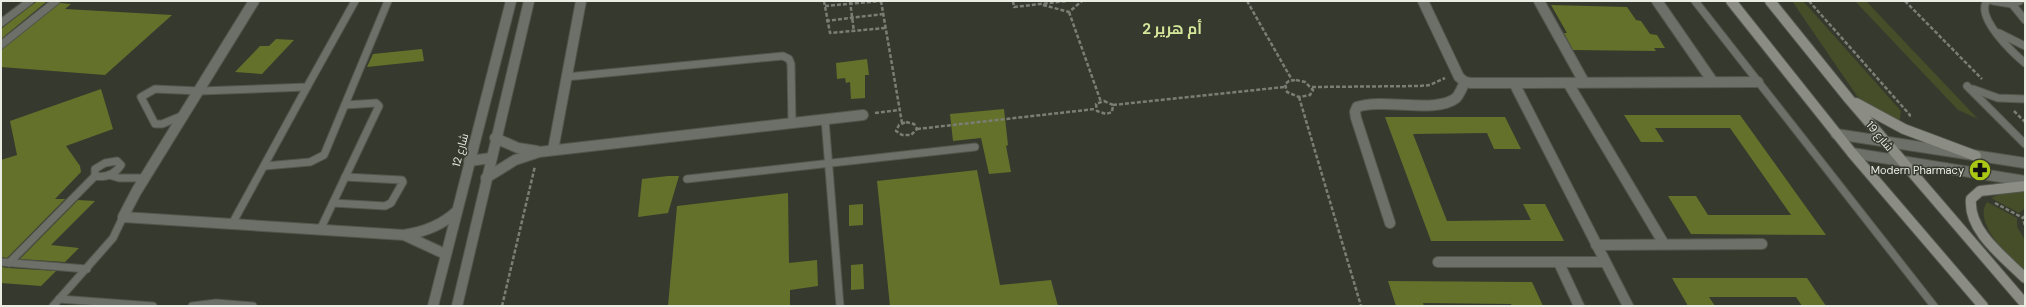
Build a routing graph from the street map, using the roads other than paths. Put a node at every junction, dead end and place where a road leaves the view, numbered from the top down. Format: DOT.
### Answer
graph roads {
  1 [pos="30,1"];
  2 [pos="56,1"];
  3 [pos="254,1"];
  4 [pos="355,1"];
  5 [pos="388,1"];
  6 [pos="511,1"];
  7 [pos="529,1"];
  8 [pos="581,1"];
  9 [pos="1423,1"];
  10 [pos="1539,1"];
  11 [pos="1657,1"];
  12 [pos="1694,1"];
  13 [pos="1731,1"];
  14 [pos="1770,1"];
  15 [pos="1987,1"];
  16 [pos="1993,1"];
  17 [pos="2020,1"];
  18 [pos="2012,4"];
  19 [pos="2025,20"];
  20 [pos="1,23"];
  21 [pos="1995,29"];
  22 [pos="1,45"];
  23 [pos="2025,46"];
  24 [pos="2025,63"];
  25 [pos="566,77"];
  26 [pos="1465,82"];
  27 [pos="1584,82"];
  28 [pos="1713,82"];
  29 [pos="1758,82"];
  30 [pos="1514,83"];
  31 [pos="1568,83"];
  32 [pos="306,86"];
  33 [pos="200,91"];
  34 [pos="2000,98"];
  35 [pos="1849,99"];
  36 [pos="2025,99"];
  37 [pos="344,105"];
  38 [pos="1988,107"];
  39 [pos="185,114"];
  40 [pos="863,115"];
  41 [pos="825,119"];
  42 [pos="792,123"];
  43 [pos="1836,134"];
  44 [pos="495,138"];
  45 [pos="1885,142"];
  46 [pos="2025,144"];
  47 [pos="975,147"];
  48 [pos="553,150"];
  49 [pos="539,152"];
  50 [pos="1852,153"];
  51 [pos="1976,156"];
  52 [pos="491,158"];
  53 [pos="469,161"];
  54 [pos="1902,161"];
  55 [pos="829,163"];
  56 [pos="2025,163"];
  57 [pos="265,166"];
  58 [pos="109,175"];
  59 [pos="95,176"];
  60 [pos="345,177"];
  61 [pos="146,178"];
  62 [pos="486,178"];
  63 [pos="687,179"];
  64 [pos="2025,181"];
  65 [pos="2025,186"];
  66 [pos="333,203"];
  67 [pos="456,212"];
  68 [pos="123,217"];
  69 [pos="1390,223"];
  70 [pos="232,224"];
  71 [pos="320,230"];
  72 [pos="404,235"];
  73 [pos="1664,244"];
  74 [pos="1762,244"];
  75 [pos="1596,245"];
  76 [pos="445,254"];
  77 [pos="1438,262"];
  78 [pos="1604,262"];
  79 [pos="5,263"];
  80 [pos="1559,263"];
  81 [pos="87,269"];
  82 [pos="2025,278"];
  83 [pos="59,299"];
  84 [pos="2025,304"];
  85 [pos="53,306"];
  86 [pos="153,306"];
  87 [pos="192,306"];
  88 [pos="253,306"];
  89 [pos="433,306"];
  90 [pos="457,306"];
  91 [pos="840,306"];
  92 [pos="1579,306"];
  93 [pos="1628,306"];
  94 [pos="1934,306"];
  95 [pos="1983,306"];
  1 -- 20 [label="lane"];
  2 -- 22 [label="lane"];
  3 -- 33 [label="street"];
  4 -- 32 [label="lane"];
  5 -- 37 [label="lane"];
  6 -- 53 [label="street, شارع 12"];
  7 -- 44 [label="street"];
  8 -- 25 [label="street"];
  9 -- 26 [label="street"];
  10 -- 27 [label="street"];
  11 -- 28 [label="street"];
  12 -- 29 [label="lane"];
  13 -- 43 [label="main road"];
  14 -- 35 [label="main road, شارع 19"];
  15 -- 21 [label="lane"];
  16 -- 18 [label="lane"];
  17 -- 18 [label="lane"];
  18 -- 19 [label="lane"];
  21 -- 23 [label="lane"];
  21 -- 24 [label="lane"];
  25 -- 42 [label="lane"];
  25 -- 48 [label="street"];
  26 -- 30 [label="street"];
  26 -- 69 [label="street"];
  27 -- 28 [label="street"];
  27 -- 31 [label="street"];
  28 -- 29 [label="street"];
  29 -- 94 [label="lane"];
  30 -- 31 [label="street"];
  30 -- 75 [label="street"];
  31 -- 73 [label="street"];
  32 -- 33 [label="lane"];
  32 -- 57 [label="lane"];
  33 -- 39 [label="street"];
  33 -- 39 [label="lane"];
  34 -- 36 [label="lane"];
  34 -- 38 [label="lane"];
  34 -- 38 [label="lane"];
  35 -- 45 [label="main road, شارع 19"];
  35 -- 51 [label="main road"];
  37 -- 57 [label="lane"];
  37 -- 60 [label="lane"];
  38 -- 46 [label="lane"];
  39 -- 61 [label="street"];
  40 -- 41 [label="street"];
  41 -- 42 [label="street"];
  41 -- 55 [label="lane"];
  42 -- 48 [label="street"];
  43 -- 45 [label="street"];
  43 -- 50 [label="main road"];
  44 -- 49 [label="street"];
  44 -- 52 [label="street"];
  45 -- 51 [label="street"];
  45 -- 54 [label="main road, شارع 19"];
  47 -- 55 [label="lane"];
  48 -- 49 [label="street"];
  49 -- 62 [label="street"];
  50 -- 54 [label="street"];
  50 -- 95 [label="main road"];
  51 -- 56 [label="street"];
  52 -- 53 [label="street"];
  52 -- 62 [label="street"];
  53 -- 67 [label="street, شارع 12"];
  54 -- 64 [label="street"];
  54 -- 84 [label="main road, شارع 19"];
  55 -- 63 [label="lane"];
  55 -- 91 [label="lane"];
  57 -- 70 [label="lane"];
  58 -- 59 [label="lane"];
  58 -- 59 [label="lane"];
  58 -- 61 [label="lane"];
  59 -- 79 [label="lane"];
  60 -- 66 [label="lane"];
  60 -- 66 [label="lane"];
  61 -- 68 [label="street"];
  62 -- 90 [label="street"];
  65 -- 82 [label="main road"];
  66 -- 71 [label="lane"];
  67 -- 72 [label="street"];
  67 -- 76 [label="street, شارع 12"];
  68 -- 70 [label="street"];
  68 -- 81 [label="lane"];
  70 -- 71 [label="street"];
  71 -- 72 [label="street"];
  72 -- 76 [label="street"];
  73 -- 74 [label="street"];
  73 -- 75 [label="street"];
  75 -- 78 [label="street"];
  76 -- 89 [label="street, شارع 12"];
  77 -- 80 [label="street"];
  78 -- 80 [label="street"];
  78 -- 93 [label="street"];
  79 -- 81 [label="lane"];
  80 -- 92 [label="street"];
  81 -- 83 [label="lane"];
  83 -- 85 [label="lane"];
  83 -- 86 [label="lane"];
  87 -- 88 [label="lane"];
}
